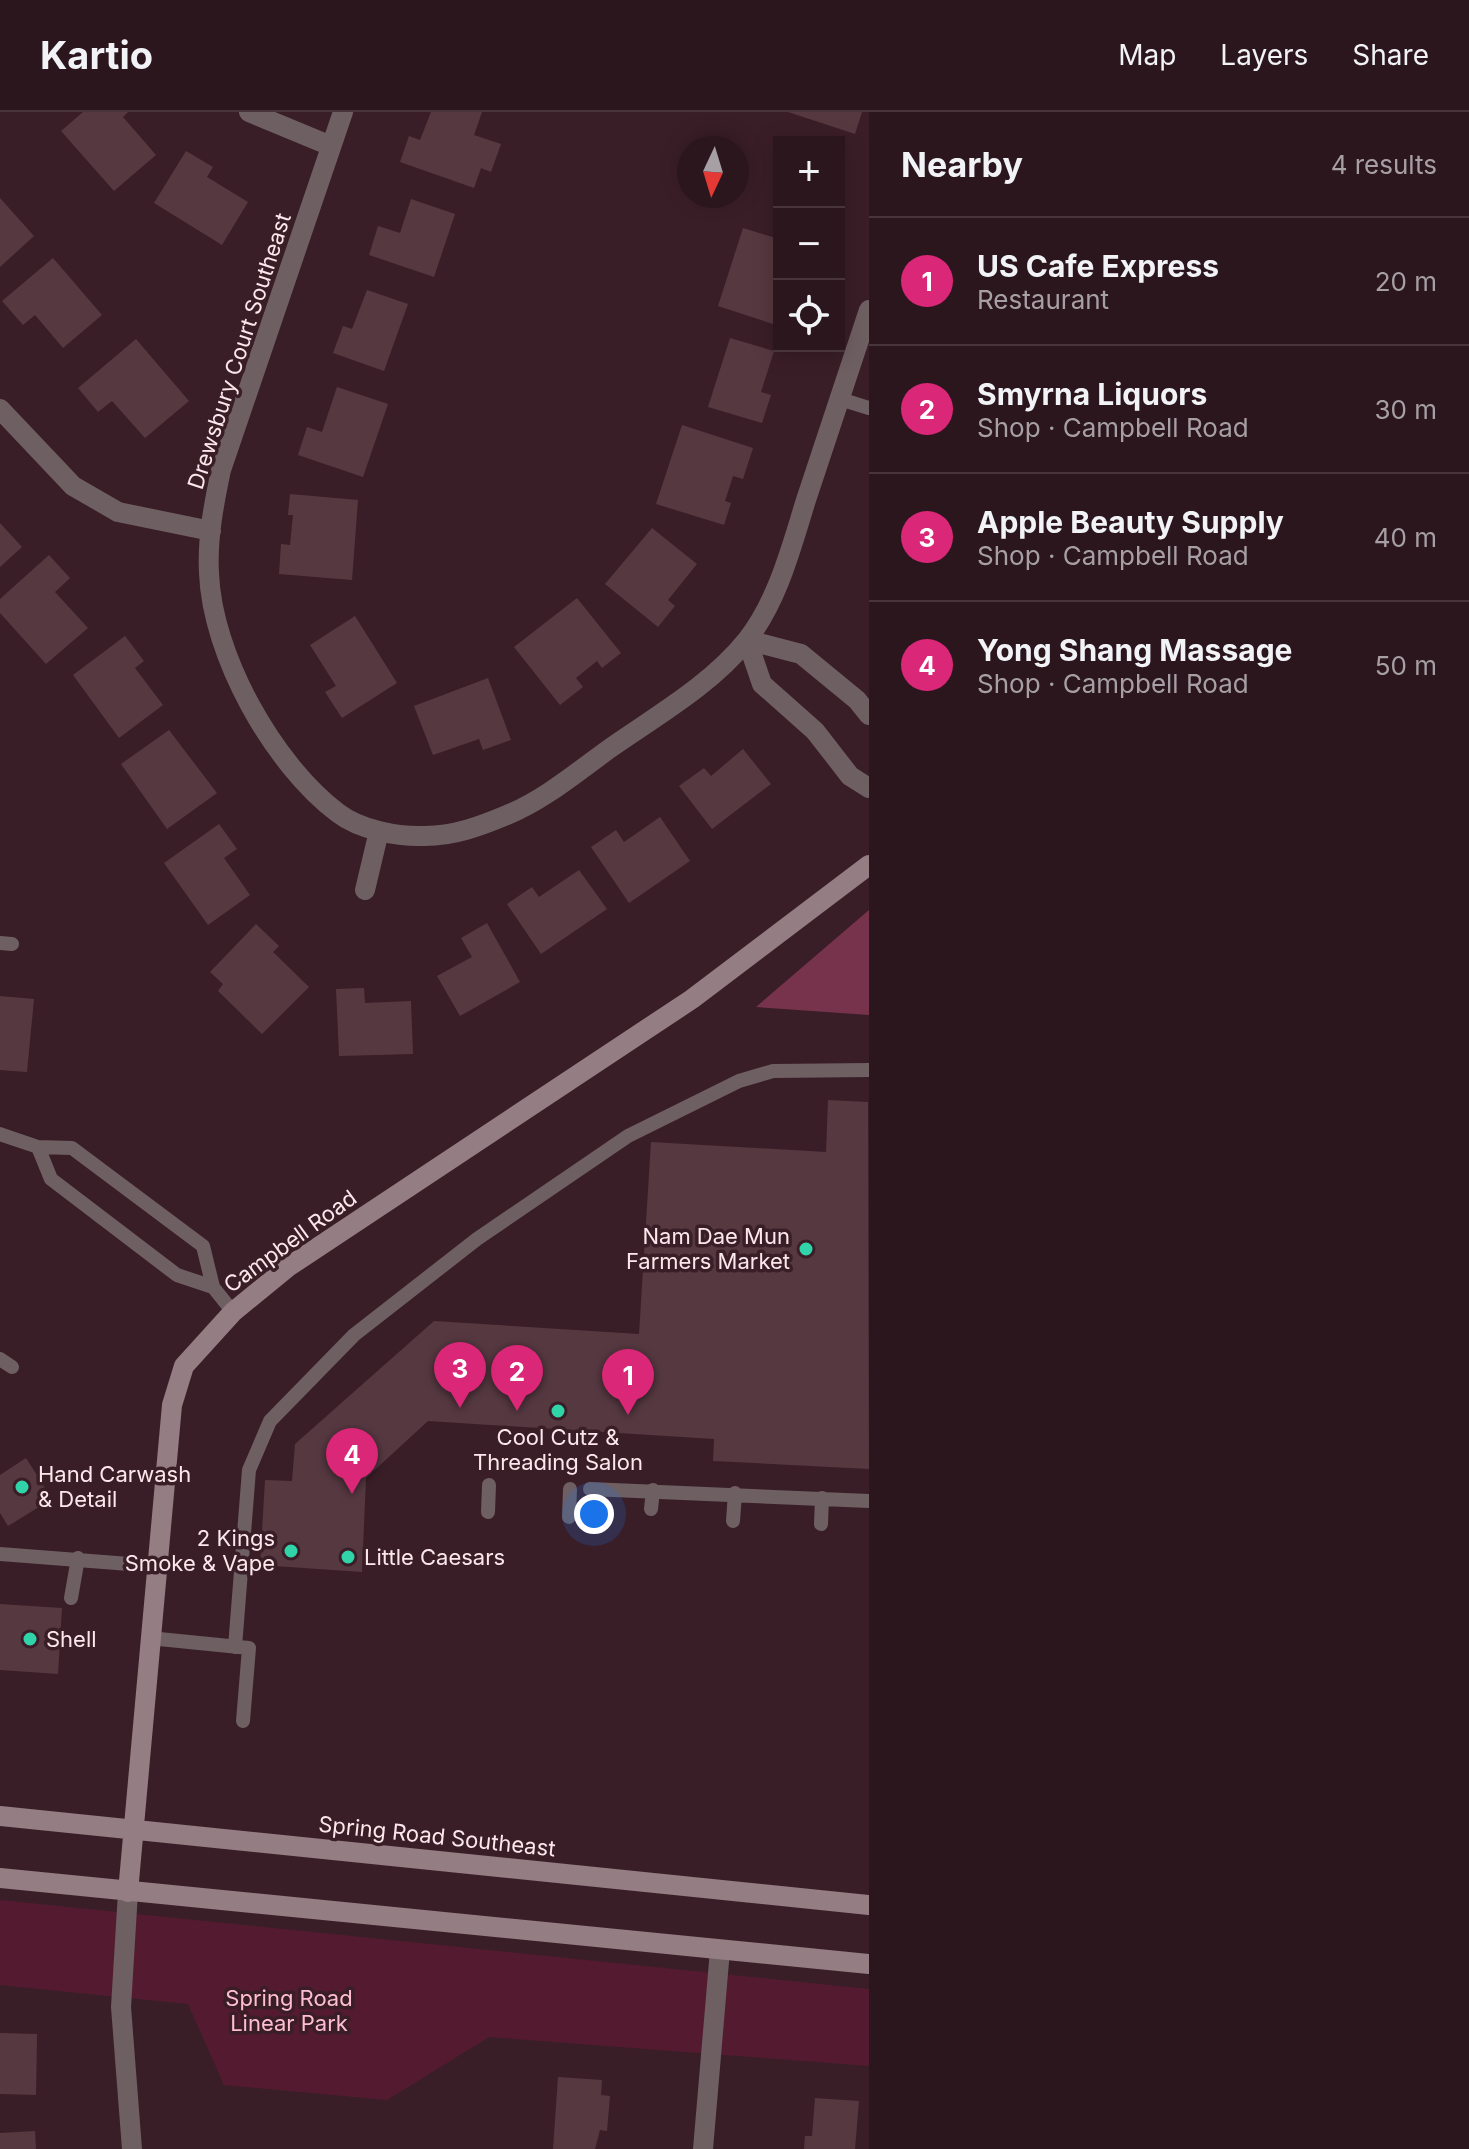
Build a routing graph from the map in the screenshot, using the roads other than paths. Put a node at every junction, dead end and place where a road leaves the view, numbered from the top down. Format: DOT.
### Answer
graph roads {
  1 [pos="249,112"];
  2 [pos="343,112"];
  3 [pos="331,146"];
  4 [pos="869,310"];
  5 [pos="840,399"];
  6 [pos="869,408"];
  7 [pos="0,409"];
  8 [pos="211,531"];
  9 [pos="747,640"];
  10 [pos="869,715"];
  11 [pos="869,788"];
  12 [pos="379,831"];
  13 [pos="869,865"];
  14 [pos="365,890"];
  15 [pos="869,1070"];
  16 [pos="0,1134"];
  17 [pos="38,1147"];
  18 [pos="213,1287"];
  19 [pos="233,1312"];
  20 [pos="489,1485"];
  21 [pos="570,1489"];
  22 [pos="590,1489"];
  23 [pos="653,1490"];
  24 [pos="735,1493"];
  25 [pos="822,1498"];
  26 [pos="869,1501"];
  27 [pos="651,1509"];
  28 [pos="488,1512"];
  29 [pos="569,1517"];
  30 [pos="733,1521"];
  31 [pos="821,1524"];
  32 [pos="0,1554"];
  33 [pos="78,1558"];
  34 [pos="155,1566"];
  35 [pos="71,1598"];
  36 [pos="149,1638"];
  37 [pos="235,1647"];
  38 [pos="243,1721"];
  39 [pos="0,1816"];
  40 [pos="132,1829"];
  41 [pos="0,1878"];
  42 [pos="128,1892"];
  43 [pos="869,1893"];
  44 [pos="838,1901"];
  45 [pos="869,1905"];
  46 [pos="720,1950"];
  47 [pos="869,1964"];
  48 [pos="132,2149"];
  49 [pos="703,2149"];
  1 -- 3 [label="street"];
  2 -- 3 [label="street, Drewsbury Court Southeast"];
  3 -- 8 [label="street, Drewsbury Court Southeast"];
  4 -- 5 [label="street, Drewsbury Court Southeast"];
  5 -- 6 [label="lane"];
  5 -- 9 [label="street, Drewsbury Court Southeast"];
  7 -- 8 [label="street"];
  8 -- 12 [label="street, Drewsbury Court Southeast"];
  9 -- 10 [label="street"];
  9 -- 11 [label="street"];
  9 -- 12 [label="street, Drewsbury Court Southeast"];
  12 -- 14 [label="street"];
  13 -- 19 [label="main road, Campbell Road"];
  15 -- 37 [label="lane"];
  16 -- 17 [label="lane"];
  17 -- 18 [label="lane"];
  17 -- 18 [label="lane"];
  18 -- 19 [label="lane"];
  19 -- 34 [label="main road, Campbell Road"];
  20 -- 28 [label="lane"];
  21 -- 29 [label="lane"];
  22 -- 23 [label="lane"];
  23 -- 24 [label="lane"];
  23 -- 27 [label="lane"];
  24 -- 25 [label="lane"];
  24 -- 30 [label="lane"];
  25 -- 26 [label="lane"];
  25 -- 31 [label="lane"];
  32 -- 33 [label="lane"];
  33 -- 34 [label="lane"];
  33 -- 35 [label="lane"];
  34 -- 36 [label="main road, Campbell Road"];
  36 -- 37 [label="lane"];
  36 -- 40 [label="main road, Campbell Road"];
  37 -- 38 [label="lane"];
  39 -- 40 [label="main road, Spring Road Southeast"];
  40 -- 42 [label="main road, Campbell Road"];
  40 -- 44 [label="main road, Spring Road Southeast"];
  41 -- 42 [label="main road"];
  42 -- 46 [label="main road"];
  42 -- 48 [label="street"];
  43 -- 44 [label="lane"];
  44 -- 45 [label="main road, Spring Road Southeast"];
  46 -- 47 [label="main road"];
  46 -- 49 [label="street"];
}
